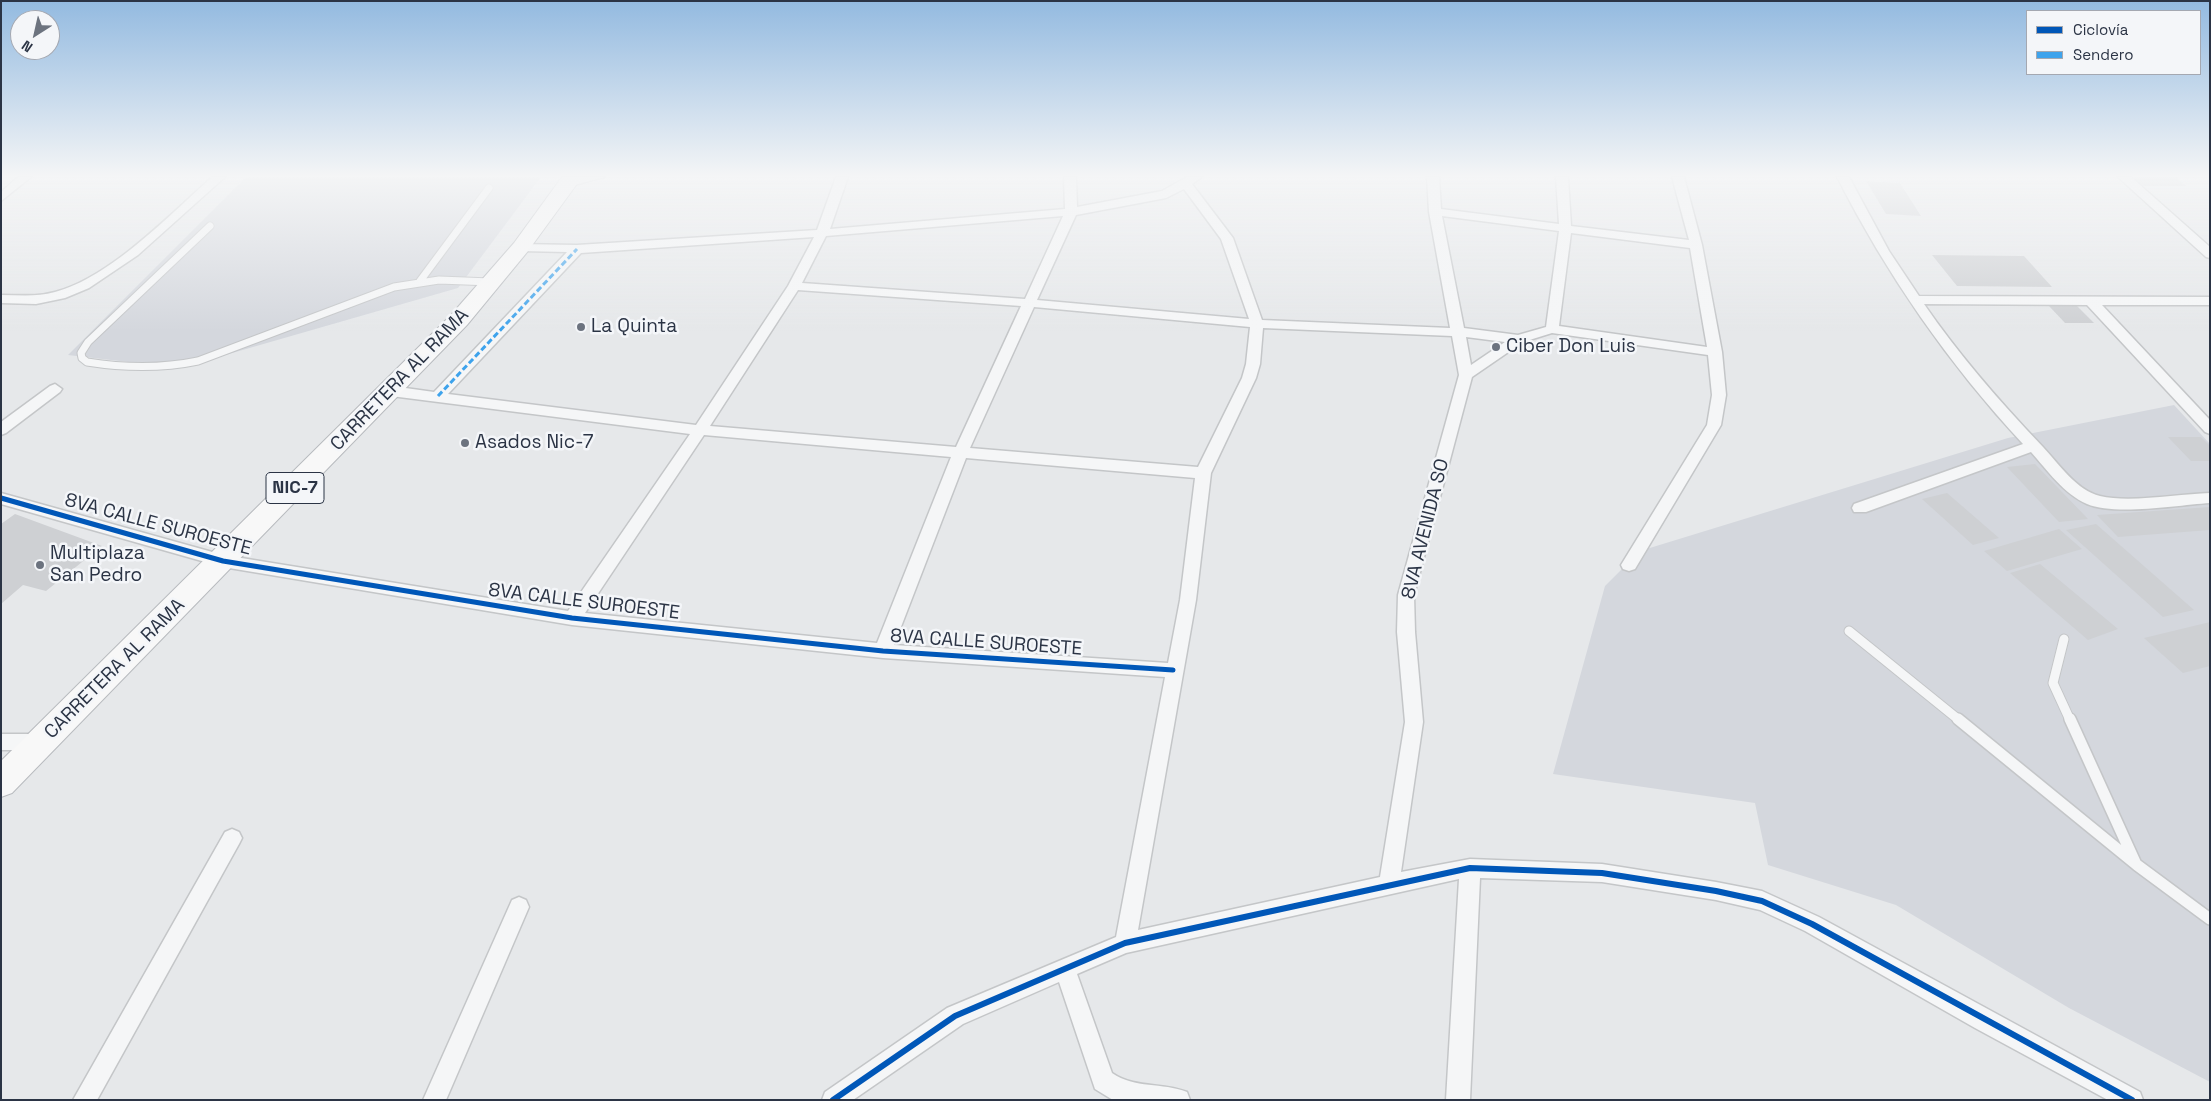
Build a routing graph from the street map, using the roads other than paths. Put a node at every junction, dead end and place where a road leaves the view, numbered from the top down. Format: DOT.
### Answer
graph roads {
  1 [pos="159,228"];
  2 [pos="207,228"];
  3 [pos="459,228"];
  4 [pos="534,228"];
  5 [pos="824,228"];
  6 [pos="877,228"];
  7 [pos="1064,228"];
  8 [pos="1221,228"];
  9 [pos="1438,228"];
  10 [pos="1553,228"];
  11 [pos="1692,228"];
  12 [pos="1869,228"];
  13 [pos="2181,228"];
  14 [pos="1565,230"];
  15 [pos="822,233"];
  16 [pos="1696,245"];
  17 [pos="521,247"];
  18 [pos="577,249"];
  19 [pos="2210,254"];
  20 [pos="420,281"];
  21 [pos="491,282"];
  22 [pos="794,286"];
  23 [pos="1,299"];
  24 [pos="1914,300"];
  25 [pos="2090,300"];
  26 [pos="2210,301"];
  27 [pos="1030,303"];
  28 [pos="1257,324"];
  29 [pos="1552,329"];
  30 [pos="1459,332"];
  31 [pos="1518,339"];
  32 [pos="1715,352"];
  33 [pos="1466,375"];
  34 [pos="54,389"];
  35 [pos="391,391"];
  36 [pos="438,396"];
  37 [pos="1,430"];
  38 [pos="700,430"];
  39 [pos="2210,430"];
  40 [pos="2033,446"];
  41 [pos="960,454"];
  42 [pos="1203,473"];
  43 [pos="1,498"];
  44 [pos="2210,498"];
  45 [pos="1860,508"];
  46 [pos="223,561"];
  47 [pos="1629,565"];
  48 [pos="572,618"];
  49 [pos="1849,631"];
  50 [pos="2064,639"];
  51 [pos="883,651"];
  52 [pos="1174,670"];
  53 [pos="1,742"];
  54 [pos="42,742"];
  55 [pos="1,783"];
  56 [pos="232,838"];
  57 [pos="2136,865"];
  58 [pos="1470,868"];
  59 [pos="1389,884"];
  60 [pos="519,907"];
  61 [pos="2210,919"];
  62 [pos="1125,943"];
  63 [pos="1065,969"];
  64 [pos="84,1100"];
  65 [pos="434,1100"];
  66 [pos="833,1100"];
  67 [pos="1179,1100"];
  68 [pos="1458,1100"];
  69 [pos="2132,1100"];
  1 -- 23 [label="street"];
  2 -- 20 [label="lane"];
  3 -- 20 [label="lane"];
  4 -- 17 [label="highway, CARRETERA AL RAMA / NIC-7"];
  5 -- 15 [label="street"];
  6 -- 15 [label="street"];
  7 -- 27 [label="street"];
  8 -- 28 [label="street"];
  9 -- 30 [label="street, 8VA AVENIDA SO"];
  10 -- 14 [label="street"];
  11 -- 16 [label="street"];
  12 -- 24 [label="street"];
  13 -- 19 [label="street"];
  14 -- 16 [label="street"];
  14 -- 29 [label="street"];
  15 -- 18 [label="street"];
  15 -- 22 [label="street"];
  16 -- 32 [label="street"];
  17 -- 18 [label="street"];
  17 -- 21 [label="highway, CARRETERA AL RAMA / NIC-7"];
  18 -- 36 [label="street"];
  20 -- 21 [label="lane"];
  21 -- 35 [label="highway, CARRETERA AL RAMA / NIC-7"];
  22 -- 27 [label="street"];
  22 -- 38 [label="street"];
  24 -- 25 [label="street"];
  24 -- 40 [label="street"];
  25 -- 26 [label="street"];
  25 -- 39 [label="street"];
  27 -- 28 [label="street"];
  27 -- 41 [label="street"];
  28 -- 30 [label="street"];
  28 -- 42 [label="street"];
  29 -- 31 [label="street"];
  29 -- 32 [label="street"];
  30 -- 31 [label="street"];
  30 -- 33 [label="street, 8VA AVENIDA SO"];
  31 -- 33 [label="street"];
  32 -- 47 [label="street"];
  33 -- 59 [label="street, 8VA AVENIDA SO"];
  34 -- 37 [label="street"];
  35 -- 36 [label="street"];
  35 -- 46 [label="highway, CARRETERA AL RAMA / NIC-7"];
  36 -- 38 [label="street"];
  38 -- 41 [label="street"];
  38 -- 48 [label="street"];
  40 -- 44 [label="street"];
  40 -- 45 [label="street"];
  41 -- 42 [label="street"];
  41 -- 51 [label="street"];
  42 -- 52 [label="street"];
  43 -- 46 [label="street, 8VA CALLE SUROESTE"];
  46 -- 48 [label="street, 8VA CALLE SUROESTE"];
  46 -- 54 [label="highway, CARRETERA AL RAMA / NIC-7"];
  48 -- 51 [label="street, 8VA CALLE SUROESTE"];
  49 -- 57 [label="lane"];
  50 -- 57 [label="lane"];
  51 -- 52 [label="street, 8VA CALLE SUROESTE"];
  52 -- 62 [label="street"];
  53 -- 54 [label="street"];
  54 -- 55 [label="highway, CARRETERA AL RAMA / NIC-7"];
  56 -- 64 [label="street"];
  57 -- 61 [label="lane"];
  58 -- 59 [label="street"];
  58 -- 68 [label="street"];
  58 -- 69 [label="street"];
  59 -- 62 [label="street"];
  60 -- 65 [label="street"];
  62 -- 63 [label="street"];
  63 -- 66 [label="street"];
  63 -- 67 [label="street"];
}
